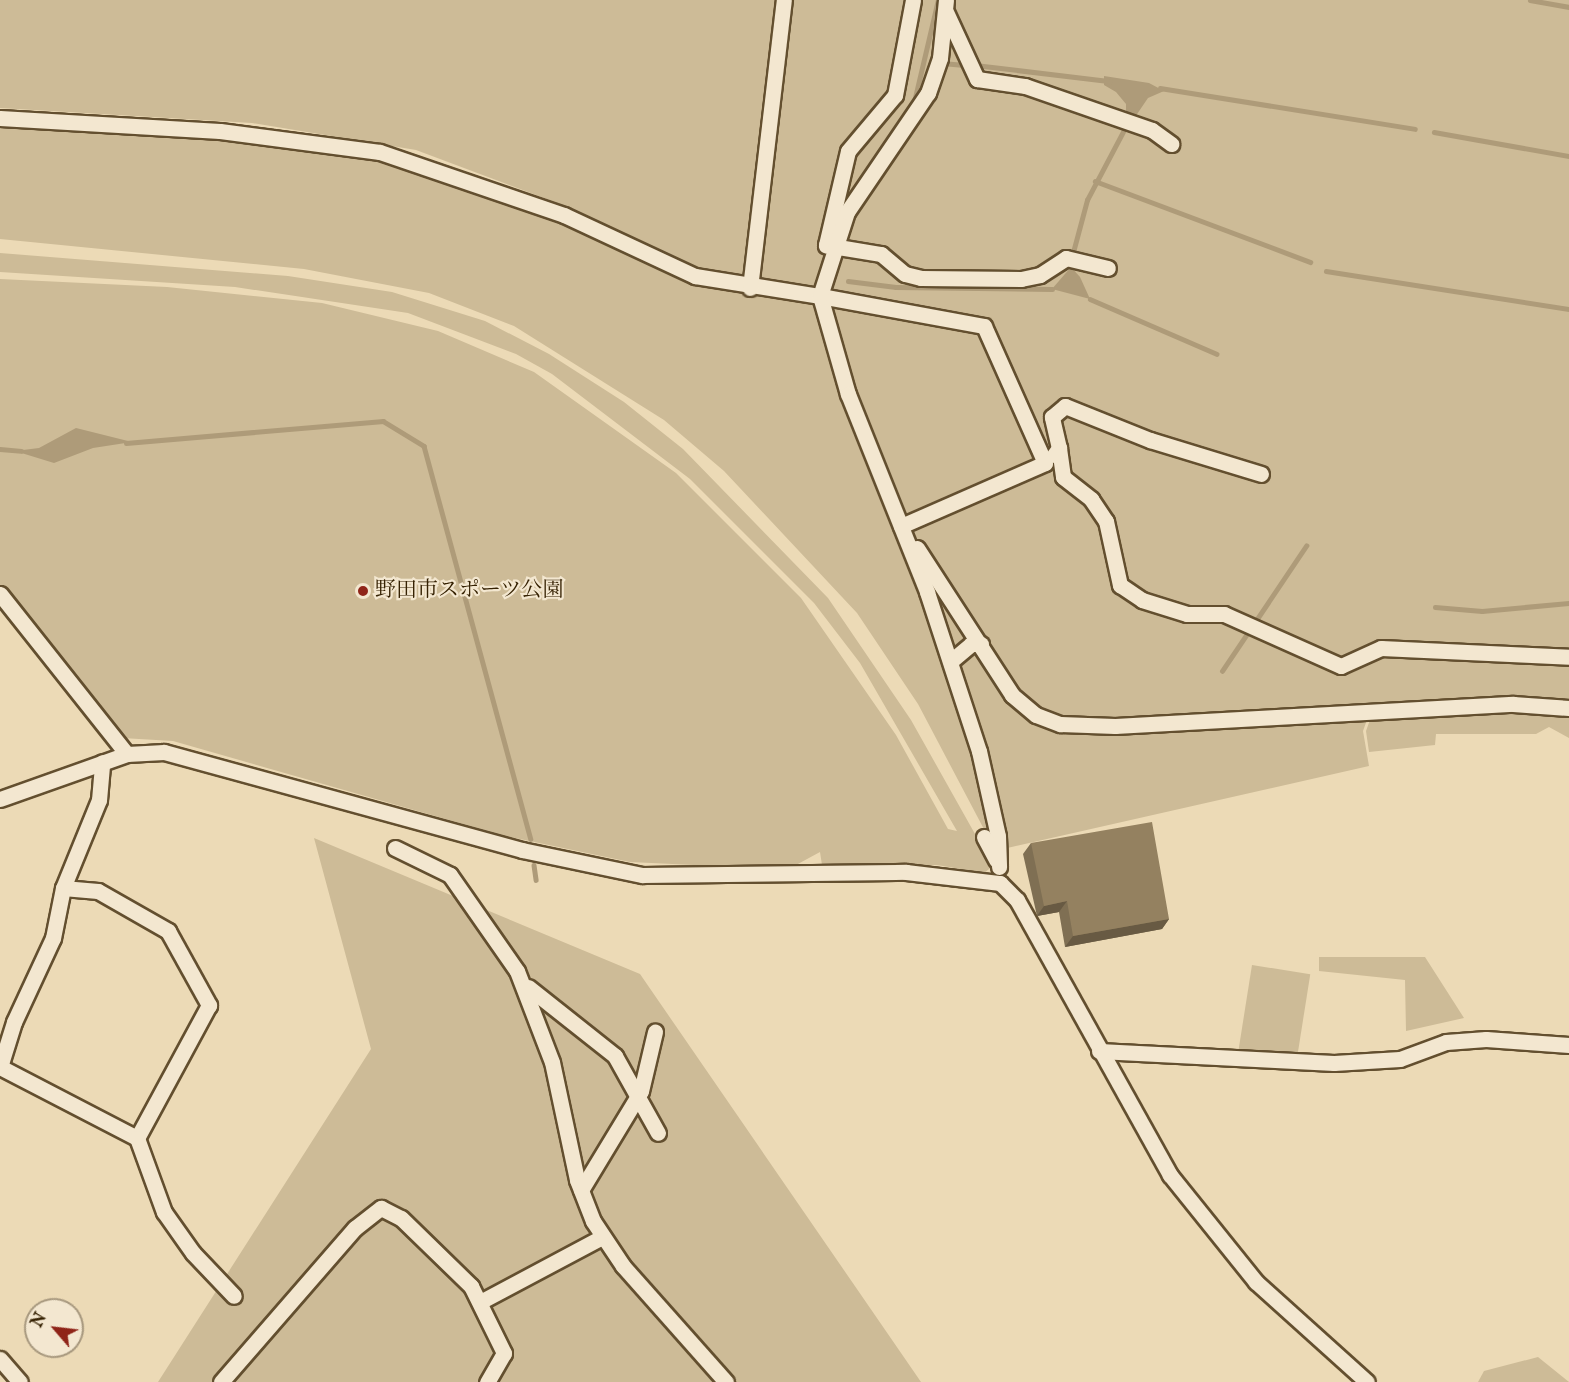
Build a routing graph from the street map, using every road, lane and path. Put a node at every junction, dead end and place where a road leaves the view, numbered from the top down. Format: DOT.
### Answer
graph roads {
  1 [pos="784,0"];
  2 [pos="913,0"];
  3 [pos="946,5"];
  4 [pos="0,118"];
  5 [pos="1171,144"];
  6 [pos="832,247"];
  7 [pos="1108,268"];
  8 [pos="750,288"];
  9 [pos="820,296"];
  10 [pos="1059,448"];
  11 [pos="1045,463"];
  12 [pos="1261,474"];
  13 [pos="902,526"];
  14 [pos="0,594"];
  15 [pos="981,644"];
  16 [pos="1569,657"];
  17 [pos="951,661"];
  18 [pos="1569,708"];
  19 [pos="127,754"];
  20 [pos="102,762"];
  21 [pos="0,799"];
  22 [pos="984,837"];
  23 [pos="395,848"];
  24 [pos="999,867"];
  25 [pos="1000,883"];
  26 [pos="63,888"];
  27 [pos="522,981"];
  28 [pos="5,1029"];
  29 [pos="655,1032"];
  30 [pos="1569,1045"];
  31 [pos="1099,1051"];
  32 [pos="0,1067"];
  33 [pos="639,1095"];
  34 [pos="658,1133"];
  35 [pos="137,1138"];
  36 [pos="581,1190"];
  37 [pos="602,1237"];
  38 [pos="234,1296"];
  39 [pos="480,1302"];
  40 [pos="0,1359"];
  41 [pos="20,1382"];
  42 [pos="221,1382"];
  43 [pos="488,1382"];
  44 [pos="726,1382"];
  45 [pos="1367,1382"];
  1 -- 8 [label="street"];
  2 -- 6 [label="street"];
  3 -- 5 [label="street"];
  3 -- 6 [label="street"];
  4 -- 8 [label="street"];
  6 -- 7 [label="street"];
  6 -- 9 [label="street"];
  8 -- 9 [label="street"];
  9 -- 11 [label="street"];
  9 -- 13 [label="street"];
  10 -- 11 [label="street"];
  10 -- 12 [label="street"];
  10 -- 16 [label="street"];
  11 -- 13 [label="street"];
  13 -- 15 [label="street"];
  13 -- 17 [label="street"];
  14 -- 19 [label="street"];
  15 -- 17 [label="street"];
  15 -- 18 [label="street"];
  17 -- 24 [label="street"];
  19 -- 20 [label="street"];
  19 -- 25 [label="street"];
  20 -- 21 [label="street"];
  20 -- 26 [label="street"];
  22 -- 24 [label="street"];
  23 -- 27 [label="street"];
  24 -- 25 [label="street"];
  25 -- 31 [label="street"];
  26 -- 28 [label="street"];
  26 -- 35 [label="street"];
  27 -- 33 [label="street"];
  27 -- 36 [label="street"];
  28 -- 32 [label="street"];
  29 -- 33 [label="street"];
  30 -- 31 [label="street"];
  31 -- 45 [label="street"];
  32 -- 35 [label="street"];
  33 -- 34 [label="street"];
  33 -- 36 [label="street"];
  35 -- 38 [label="street"];
  36 -- 37 [label="street"];
  37 -- 39 [label="street"];
  37 -- 44 [label="street"];
  39 -- 42 [label="street"];
  39 -- 43 [label="street"];
  40 -- 41 [label="street"];
}
